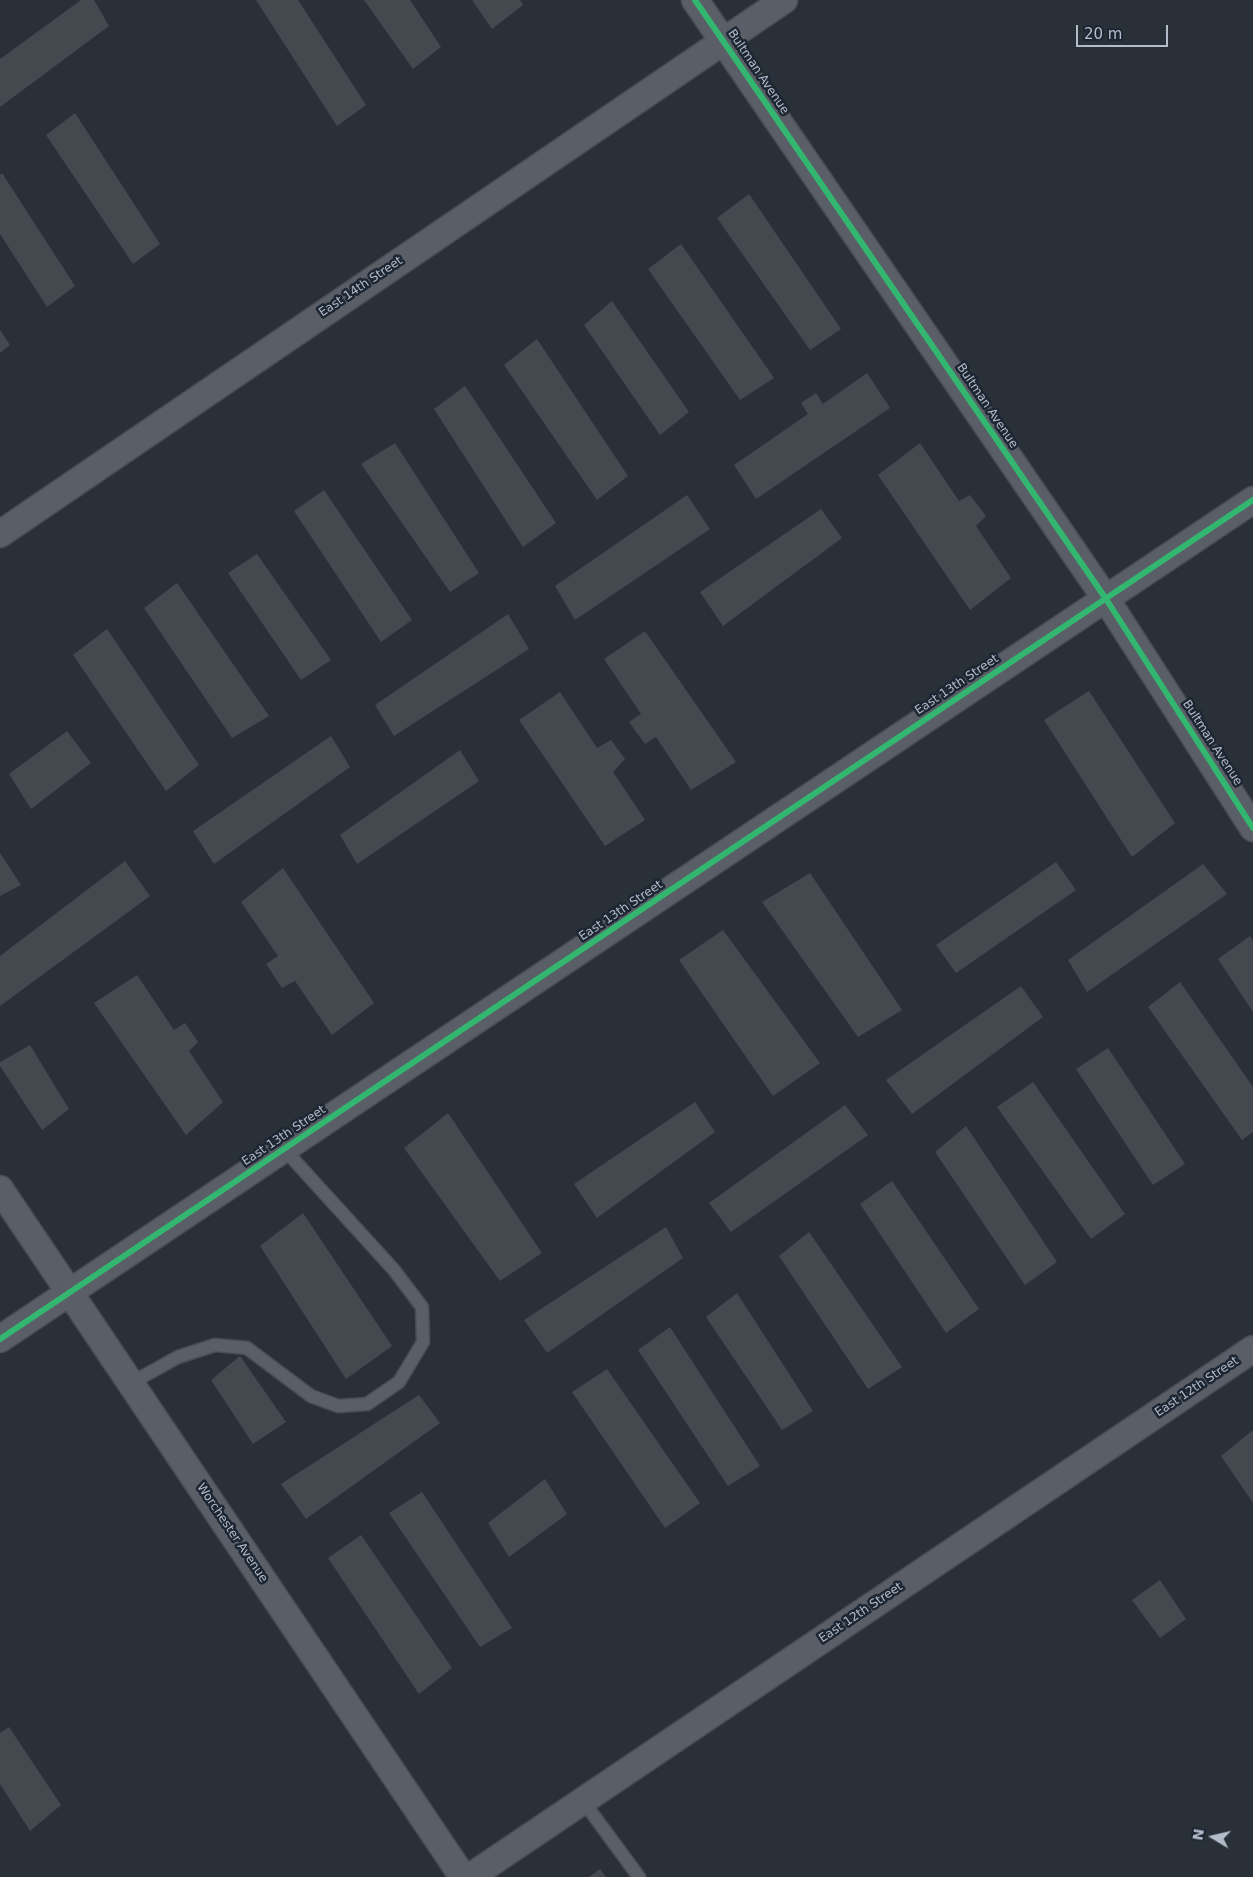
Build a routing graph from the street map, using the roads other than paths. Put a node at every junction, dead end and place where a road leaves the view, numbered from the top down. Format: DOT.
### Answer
graph roads {
  1 [pos="695,0"];
  2 [pos="784,0"];
  3 [pos="722,41"];
  4 [pos="1253,500"];
  5 [pos="0,534"];
  6 [pos="1106,599"];
  7 [pos="1253,828"];
  8 [pos="284,1149"];
  9 [pos="0,1189"];
  10 [pos="70,1292"];
  11 [pos="0,1339"];
  12 [pos="1253,1349"];
  13 [pos="131,1383"];
  14 [pos="583,1801"];
  15 [pos="463,1877"];
  16 [pos="470,1877"];
  17 [pos="639,1877"];
  1 -- 3 [label="street, Bultman Avenue"];
  2 -- 3 [label="street, East 14th Street"];
  3 -- 5 [label="street, East 14th Street"];
  3 -- 6 [label="street, Bultman Avenue"];
  4 -- 6 [label="street, East 13th Street"];
  6 -- 7 [label="street, Bultman Avenue"];
  6 -- 8 [label="street, East 13th Street"];
  8 -- 10 [label="street, East 13th Street"];
  8 -- 13 [label="lane"];
  9 -- 10 [label="street, Worchester Avenue"];
  10 -- 11 [label="street, East 13th Street"];
  10 -- 13 [label="street, Worchester Avenue"];
  12 -- 14 [label="street, East 12th Street"];
  13 -- 15 [label="street, Worchester Avenue"];
  14 -- 16 [label="street, East 12th Street"];
  14 -- 17 [label="lane"];
}
